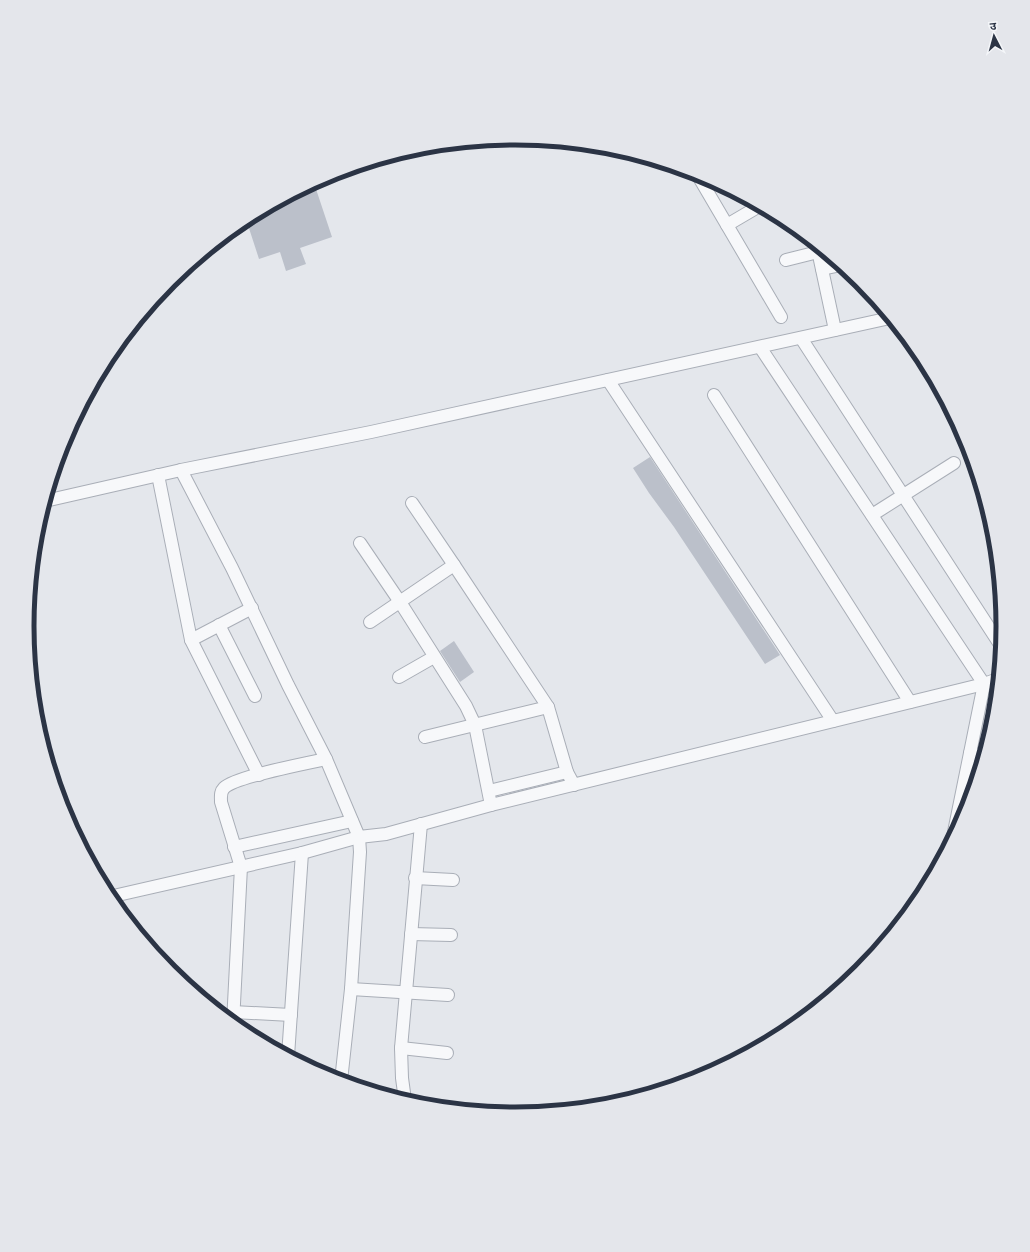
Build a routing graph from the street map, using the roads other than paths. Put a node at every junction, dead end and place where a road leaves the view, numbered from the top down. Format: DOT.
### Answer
graph roads {
  1 [pos="703,184"];
  2 [pos="754,208"];
  3 [pos="727,225"];
  4 [pos="815,250"];
  5 [pos="819,253"];
  6 [pos="786,260"];
  7 [pos="834,266"];
  8 [pos="822,269"];
  9 [pos="781,317"];
  10 [pos="885,319"];
  11 [pos="834,330"];
  12 [pos="801,338"];
  13 [pos="760,347"];
  14 [pos="608,380"];
  15 [pos="714,395"];
  16 [pos="954,462"];
  17 [pos="181,470"];
  18 [pos="158,475"];
  19 [pos="903,495"];
  20 [pos="51,500"];
  21 [pos="412,503"];
  22 [pos="872,515"];
  23 [pos="360,543"];
  24 [pos="454,565"];
  25 [pos="400,602"];
  26 [pos="252,608"];
  27 [pos="370,622"];
  28 [pos="219,625"];
  29 [pos="996,638"];
  30 [pos="191,640"];
  31 [pos="434,657"];
  32 [pos="399,677"];
  33 [pos="993,681"];
  34 [pos="984,684"];
  35 [pos="255,696"];
  36 [pos="910,702"];
  37 [pos="548,708"];
  38 [pos="833,722"];
  39 [pos="475,725"];
  40 [pos="425,737"];
  41 [pos="970,753"];
  42 [pos="978,755"];
  43 [pos="326,758"];
  44 [pos="567,772"];
  45 [pos="259,774"];
  46 [pos="574,786"];
  47 [pos="489,791"];
  48 [pos="491,805"];
  49 [pos="958,812"];
  50 [pos="352,821"];
  51 [pos="420,824"];
  52 [pos="359,837"];
  53 [pos="234,847"];
  54 [pos="302,853"];
  55 [pos="241,867"];
  56 [pos="415,878"];
  57 [pos="453,880"];
  58 [pos="117,895"];
  59 [pos="411,934"];
  60 [pos="451,935"];
  61 [pos="351,989"];
  62 [pos="405,992"];
  63 [pos="448,995"];
  64 [pos="291,1015"];
  65 [pos="233,1016"];
  66 [pos="235,1017"];
  67 [pos="401,1048"];
  68 [pos="288,1050"];
  69 [pos="447,1053"];
  70 [pos="342,1074"];
  71 [pos="404,1094"];
  1 -- 3 [label="street"];
  2 -- 3 [label="street"];
  3 -- 9 [label="street"];
  4 -- 6 [label="street"];
  5 -- 8 [label="street"];
  7 -- 8 [label="street"];
  8 -- 11 [label="street"];
  10 -- 11 [label="street"];
  11 -- 12 [label="street"];
  12 -- 13 [label="street"];
  12 -- 19 [label="street"];
  13 -- 14 [label="street"];
  13 -- 22 [label="street"];
  14 -- 17 [label="street"];
  14 -- 38 [label="street"];
  15 -- 36 [label="street"];
  16 -- 19 [label="street"];
  17 -- 18 [label="street"];
  17 -- 26 [label="street"];
  18 -- 20 [label="street"];
  18 -- 30 [label="street"];
  19 -- 22 [label="street"];
  19 -- 29 [label="street"];
  21 -- 24 [label="street"];
  22 -- 34 [label="street"];
  23 -- 25 [label="street"];
  24 -- 25 [label="street"];
  24 -- 37 [label="street"];
  25 -- 27 [label="street"];
  25 -- 31 [label="street"];
  26 -- 28 [label="street"];
  26 -- 43 [label="street"];
  28 -- 30 [label="street"];
  28 -- 35 [label="street"];
  30 -- 45 [label="street"];
  31 -- 32 [label="street"];
  31 -- 39 [label="street"];
  33 -- 34 [label="street"];
  34 -- 36 [label="street"];
  34 -- 41 [label="street"];
  36 -- 38 [label="street"];
  37 -- 39 [label="street"];
  37 -- 44 [label="street"];
  38 -- 46 [label="street"];
  39 -- 40 [label="street"];
  39 -- 47 [label="street"];
  41 -- 42 [label="street"];
  41 -- 49 [label="street"];
  43 -- 45 [label="street"];
  43 -- 50 [label="street"];
  44 -- 46 [label="street"];
  44 -- 47 [label="street"];
  45 -- 53 [label="street"];
  46 -- 48 [label="street"];
  47 -- 48 [label="street"];
  48 -- 51 [label="street"];
  50 -- 52 [label="street"];
  50 -- 53 [label="street"];
  51 -- 52 [label="street"];
  51 -- 56 [label="street"];
  52 -- 54 [label="street"];
  52 -- 61 [label="street"];
  53 -- 55 [label="street"];
  54 -- 55 [label="street"];
  54 -- 64 [label="street"];
  55 -- 58 [label="street"];
  55 -- 65 [label="street"];
  56 -- 57 [label="street"];
  56 -- 59 [label="street"];
  59 -- 60 [label="street"];
  59 -- 62 [label="street"];
  61 -- 62 [label="street"];
  61 -- 70 [label="street"];
  62 -- 63 [label="street"];
  62 -- 67 [label="street"];
  64 -- 66 [label="street"];
  64 -- 68 [label="street"];
  67 -- 69 [label="street"];
  67 -- 71 [label="street"];
}
